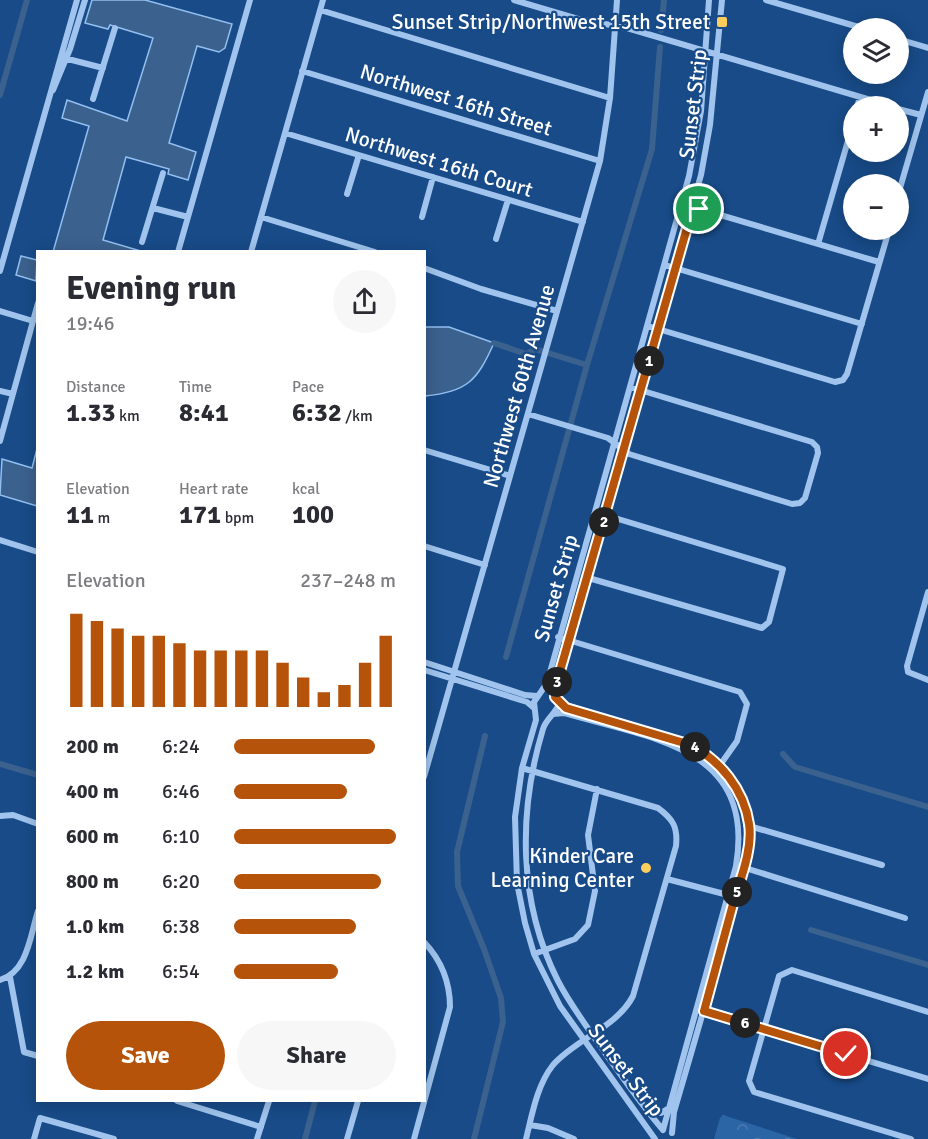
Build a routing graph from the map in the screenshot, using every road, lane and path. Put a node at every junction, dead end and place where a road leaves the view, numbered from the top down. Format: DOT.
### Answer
graph roads {
  1 [pos="77,0"];
  2 [pos="85,0"];
  3 [pos="250,0"];
  4 [pos="322,0"];
  5 [pos="514,0"];
  6 [pos="617,0"];
  7 [pos="710,0"];
  8 [pos="722,0"];
  9 [pos="766,0"];
  10 [pos="320,10"];
  11 [pos="843,22"];
  12 [pos="615,25"];
  13 [pos="115,28"];
  14 [pos="909,42"];
  15 [pos="928,48"];
  16 [pos="706,52"];
  17 [pos="716,55"];
  18 [pos="63,58"];
  19 [pos="103,68"];
  20 [pos="302,71"];
  21 [pos="928,92"];
  22 [pos="702,96"];
  23 [pos="853,96"];
  24 [pos="713,97"];
  25 [pos="610,98"];
  26 [pos="93,99"];
  27 [pos="909,112"];
  28 [pos="921,115"];
  29 [pos="285,133"];
  30 [pos="359,155"];
  31 [pos="843,158"];
  32 [pos="600,161"];
  33 [pos="162,173"];
  34 [pos="904,174"];
  35 [pos="433,177"];
  36 [pos="347,194"];
  37 [pos="508,200"];
  38 [pos="683,204"];
  39 [pos="693,207"];
  40 [pos="153,208"];
  41 [pos="188,217"];
  42 [pos="261,217"];
  43 [pos="422,217"];
  44 [pos="583,222"];
  45 [pos="496,239"];
  46 [pos="886,240"];
  47 [pos="142,242"];
  48 [pos="818,244"];
  49 [pos="179,250"];
  50 [pos="252,250"];
  51 [pos="368,250"];
  52 [pos="879,262"];
  53 [pos="665,266"];
  54 [pos="426,269"];
  55 [pos="676,269"];
  56 [pos="0,271"];
  57 [pos="36,310"];
  58 [pos="0,311"];
  59 [pos="557,311"];
  60 [pos="33,321"];
  61 [pos="862,324"];
  62 [pos="648,326"];
  63 [pos="658,329"];
  64 [pos="630,387"];
  65 [pos="641,390"];
  66 [pos="0,391"];
  67 [pos="13,394"];
  68 [pos="528,414"];
  69 [pos="0,441"];
  70 [pos="614,443"];
  71 [pos="426,451"];
  72 [pos="624,452"];
  73 [pos="510,476"];
  74 [pos="595,512"];
  75 [pos="605,515"];
  76 [pos="0,540"];
  77 [pos="426,547"];
  78 [pos="36,551"];
  79 [pos="485,565"];
  80 [pos="577,575"];
  81 [pos="588,578"];
  82 [pos="928,592"];
  83 [pos="558,637"];
  84 [pos="570,641"];
  85 [pos="426,663"];
  86 [pos="426,671"];
  87 [pos="454,671"];
  88 [pos="453,679"];
  89 [pos="928,680"];
  90 [pos="539,695"];
  91 [pos="556,699"];
  92 [pos="535,710"];
  93 [pos="553,714"];
  94 [pos="522,768"];
  95 [pos="718,769"];
  96 [pos="426,770"];
  97 [pos="532,771"];
  98 [pos="597,789"];
  99 [pos="0,816"];
  100 [pos="36,823"];
  101 [pos="750,825"];
  102 [pos="740,826"];
  103 [pos="882,865"];
  104 [pos="736,866"];
  105 [pos="744,868"];
  106 [pos="667,879"];
  107 [pos="528,880"];
  108 [pos="517,883"];
  109 [pos="728,895"];
  110 [pos="36,917"];
  111 [pos="905,918"];
  112 [pos="426,945"];
  113 [pos="544,950"];
  114 [pos="534,954"];
  115 [pos="10,977"];
  116 [pos="0,980"];
  117 [pos="700,1010"];
  118 [pos="928,1012"];
  119 [pos="764,1029"];
  120 [pos="591,1034"];
  121 [pos="582,1040"];
  122 [pos="36,1055"];
  123 [pos="928,1079"];
  124 [pos="426,1095"];
  125 [pos="269,1102"];
  126 [pos="358,1102"];
  127 [pos="424,1102"];
  128 [pos="197,1104"];
  129 [pos="670,1107"];
  130 [pos="646,1109"];
  131 [pos="530,1125"];
  132 [pos="261,1127"];
  133 [pos="663,1130"];
  134 [pos="87,1135"];
  135 [pos="674,1136"];
  136 [pos="34,1139"];
  137 [pos="114,1139"];
  138 [pos="257,1139"];
  139 [pos="347,1139"];
  140 [pos="414,1139"];
  141 [pos="526,1139"];
  142 [pos="574,1139"];
  143 [pos="655,1139"];
  144 [pos="910,1139"];
  1 -- 18 [label="street"];
  2 -- 18 [label="street"];
  3 -- 41 [label="street"];
  4 -- 10 [label="street"];
  5 -- 12 [label="street"];
  6 -- 12 [label="street, Northwest 60th Avenue"];
  7 -- 16 [label="street, Sunset Strip"];
  8 -- 17 [label="street, Sunset Strip"];
  9 -- 11 [label="street"];
  10 -- 20 [label="street"];
  10 -- 25 [label="street"];
  12 -- 16 [label="street"];
  12 -- 25 [label="street, Northwest 60th Avenue"];
  13 -- 19 [label="street"];
  14 -- 15 [label="street"];
  16 -- 17 [label="street"];
  16 -- 22 [label="street, Sunset Strip"];
  17 -- 23 [label="street"];
  17 -- 24 [label="street, Sunset Strip"];
  18 -- 19 [label="street"];
  18 -- 56 [label="street"];
  19 -- 26 [label="street"];
  20 -- 29 [label="street"];
  20 -- 32 [label="street, Northwest 16th Street"];
  21 -- 28 [label="street"];
  22 -- 24 [label="street"];
  22 -- 38 [label="street, Sunset Strip"];
  24 -- 39 [label="street, Sunset Strip"];
  25 -- 32 [label="street, Northwest 60th Avenue"];
  27 -- 28 [label="street"];
  28 -- 34 [label="street"];
  29 -- 30 [label="street, Northwest 16th Court"];
  29 -- 42 [label="street"];
  30 -- 35 [label="street, Northwest 16th Court"];
  30 -- 36 [label="street"];
  31 -- 48 [label="street"];
  32 -- 44 [label="street, Northwest 60th Avenue"];
  33 -- 40 [label="street"];
  35 -- 37 [label="street, Northwest 16th Court"];
  35 -- 43 [label="street"];
  37 -- 44 [label="street, Northwest 16th Court"];
  37 -- 45 [label="street"];
  38 -- 39 [label="street"];
  38 -- 53 [label="street, Sunset Strip"];
  39 -- 48 [label="street"];
  39 -- 55 [label="street, Sunset Strip"];
  40 -- 41 [label="street"];
  40 -- 47 [label="street"];
  41 -- 49 [label="street"];
  42 -- 50 [label="street"];
  42 -- 51 [label="street"];
  44 -- 59 [label="street, Northwest 60th Avenue"];
  46 -- 52 [label="street"];
  48 -- 52 [label="street"];
  52 -- 61 [label="street"];
  53 -- 55 [label="street"];
  53 -- 62 [label="street, Sunset Strip"];
  54 -- 59 [label="street"];
  55 -- 61 [label="street"];
  55 -- 63 [label="street, Sunset Strip"];
  57 -- 60 [label="street"];
  58 -- 60 [label="street"];
  59 -- 68 [label="street, Northwest 60th Avenue"];
  60 -- 67 [label="street"];
  61 -- 63 [label="street"];
  62 -- 63 [label="street"];
  62 -- 64 [label="street, Sunset Strip"];
  63 -- 65 [label="street, Sunset Strip"];
  64 -- 65 [label="street"];
  64 -- 70 [label="street, Sunset Strip"];
  65 -- 72 [label="street, Sunset Strip"];
  65 -- 72 [label="street"];
  66 -- 67 [label="street"];
  67 -- 69 [label="street"];
  68 -- 70 [label="street"];
  68 -- 73 [label="street, Northwest 60th Avenue"];
  70 -- 72 [label="street"];
  70 -- 74 [label="street, Sunset Strip"];
  71 -- 73 [label="street"];
  72 -- 75 [label="street, Sunset Strip"];
  73 -- 79 [label="street, Northwest 60th Avenue"];
  74 -- 75 [label="street"];
  74 -- 80 [label="street, Sunset Strip"];
  75 -- 81 [label="street, Sunset Strip"];
  75 -- 81 [label="street"];
  76 -- 78 [label="street"];
  77 -- 79 [label="street"];
  79 -- 87 [label="street, Northwest 60th Avenue"];
  80 -- 81 [label="street"];
  80 -- 83 [label="street, Sunset Strip"];
  81 -- 84 [label="street, Sunset Strip"];
  82 -- 89 [label="street"];
  83 -- 84 [label="street"];
  83 -- 90 [label="street, Sunset Strip"];
  84 -- 91 [label="street, Sunset Strip"];
  84 -- 95 [label="street"];
  85 -- 87 [label="street"];
  86 -- 88 [label="street"];
  87 -- 88 [label="street, Northwest 60th Avenue"];
  87 -- 90 [label="street"];
  88 -- 92 [label="street"];
  88 -- 96 [label="street, Northwest 60th Avenue"];
  90 -- 91 [label="street"];
  90 -- 92 [label="street"];
  91 -- 93 [label="street"];
  91 -- 95 [label="street"];
  92 -- 93 [label="street"];
  92 -- 94 [label="street, Sunset Strip"];
  93 -- 95 [label="street"];
  93 -- 97 [label="street, Sunset Strip"];
  94 -- 97 [label="street"];
  94 -- 108 [label="street, Sunset Strip"];
  95 -- 101 [label="street"];
  95 -- 102 [label="street"];
  97 -- 98 [label="street"];
  97 -- 107 [label="street, Sunset Strip"];
  98 -- 106 [label="street"];
  98 -- 113 [label="street"];
  99 -- 100 [label="street"];
  101 -- 102 [label="street"];
  101 -- 103 [label="street"];
  101 -- 105 [label="street"];
  102 -- 104 [label="street"];
  104 -- 105 [label="street"];
  104 -- 109 [label="street"];
  105 -- 111 [label="street"];
  105 -- 117 [label="street"];
  106 -- 109 [label="street"];
  106 -- 120 [label="street"];
  107 -- 108 [label="street"];
  107 -- 113 [label="street, Sunset Strip"];
  108 -- 114 [label="street, Sunset Strip"];
  109 -- 117 [label="street"];
  110 -- 115 [label="street"];
  112 -- 124 [label="street"];
  113 -- 114 [label="street"];
  113 -- 120 [label="street, Sunset Strip"];
  114 -- 121 [label="street, Sunset Strip"];
  115 -- 116 [label="street"];
  115 -- 122 [label="street"];
  117 -- 119 [label="street"];
  117 -- 129 [label="street"];
  117 -- 135 [label="street"];
  118 -- 119 [label="street"];
  119 -- 123 [label="street"];
  119 -- 144 [label="street"];
  120 -- 121 [label="street"];
  120 -- 130 [label="street, Sunset Strip"];
  121 -- 131 [label="street"];
  121 -- 143 [label="street, Sunset Strip"];
  125 -- 132 [label="street"];
  126 -- 139 [label="street"];
  127 -- 140 [label="street"];
  128 -- 132 [label="street"];
  129 -- 130 [label="street"];
  129 -- 133 [label="street"];
  130 -- 133 [label="street, Sunset Strip"];
  131 -- 141 [label="street"];
  131 -- 142 [label="street"];
  132 -- 138 [label="street"];
  133 -- 135 [label="street"];
  133 -- 143 [label="street"];
  134 -- 136 [label="street"];
  134 -- 137 [label="street"];
}
